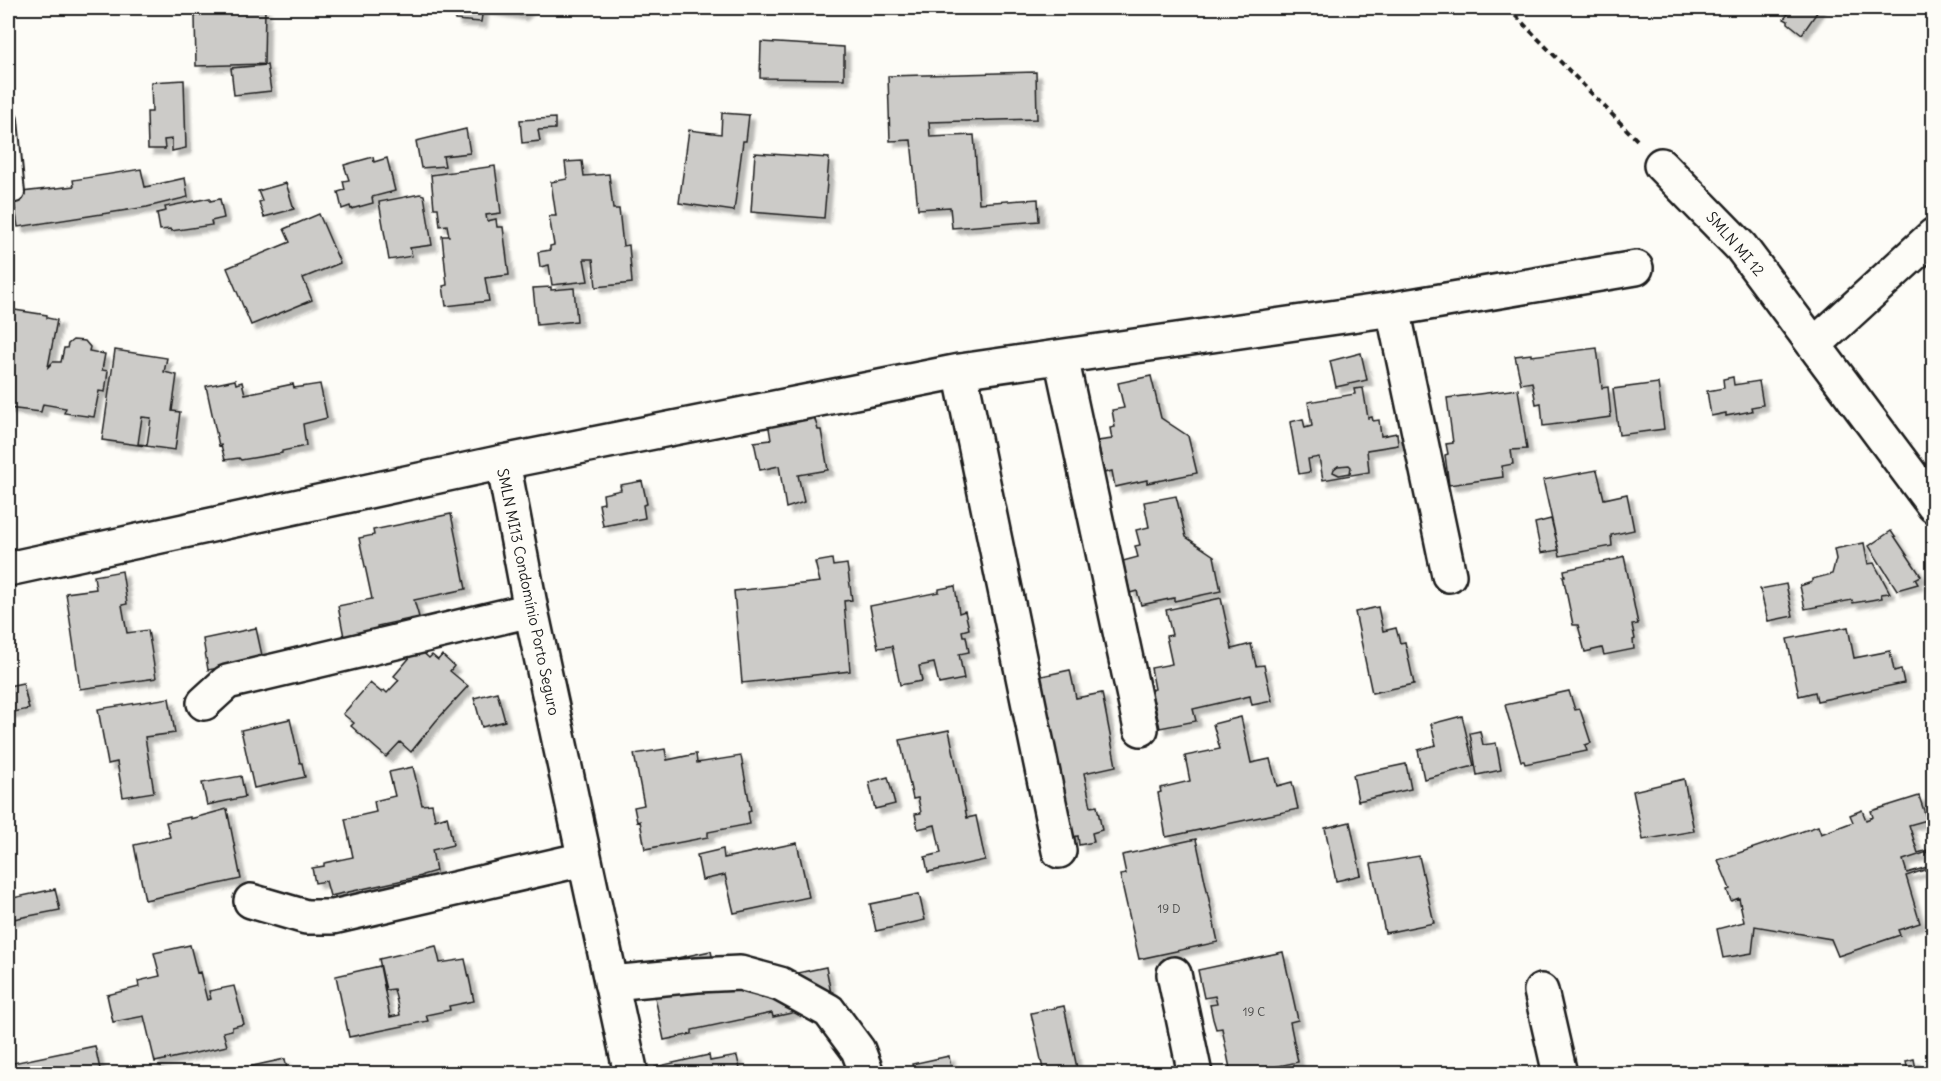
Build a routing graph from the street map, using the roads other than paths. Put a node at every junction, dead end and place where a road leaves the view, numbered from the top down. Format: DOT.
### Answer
graph roads {
  1 [pos="8,120"];
  2 [pos="1661,165"];
  3 [pos="15,193"];
  4 [pos="1934,235"];
  5 [pos="1636,268"];
  6 [pos="1393,309"];
  7 [pos="1814,345"];
  8 [pos="1060,357"];
  9 [pos="960,371"];
  10 [pos="503,462"];
  11 [pos="1934,506"];
  12 [pos="8,569"];
  13 [pos="1449,575"];
  14 [pos="531,610"];
  15 [pos="204,703"];
  16 [pos="1141,729"];
  17 [pos="1059,851"];
  18 [pos="584,859"];
  19 [pos="251,902"];
  20 [pos="1174,974"];
  21 [pos="611,983"];
  22 [pos="1541,991"];
  23 [pos="631,1074"];
  24 [pos="867,1074"];
  25 [pos="1195,1074"];
  26 [pos="1560,1074"];
  1 -- 3 [label="lane"];
  2 -- 7 [label="street, SMLN MI 12"];
  4 -- 7 [label="street"];
  5 -- 6 [label="street"];
  6 -- 8 [label="street"];
  6 -- 13 [label="street"];
  7 -- 11 [label="street, SMLN MI 12"];
  8 -- 9 [label="street"];
  8 -- 16 [label="street"];
  9 -- 10 [label="street"];
  9 -- 17 [label="street"];
  10 -- 12 [label="street, SMLN MI13 Condomínio Porto Seguro"];
  10 -- 14 [label="street, SMLN MI13 Condomínio Porto Seguro"];
  14 -- 15 [label="street"];
  14 -- 18 [label="street, SMLN MI13 Condomínio Porto Seguro"];
  18 -- 19 [label="street"];
  18 -- 21 [label="street, SMLN MI13 Condomínio Porto Seguro"];
  20 -- 25 [label="street"];
  21 -- 23 [label="street, SMLN MI13 Condomínio Porto Seguro"];
  21 -- 24 [label="street"];
  22 -- 26 [label="street"];
}
